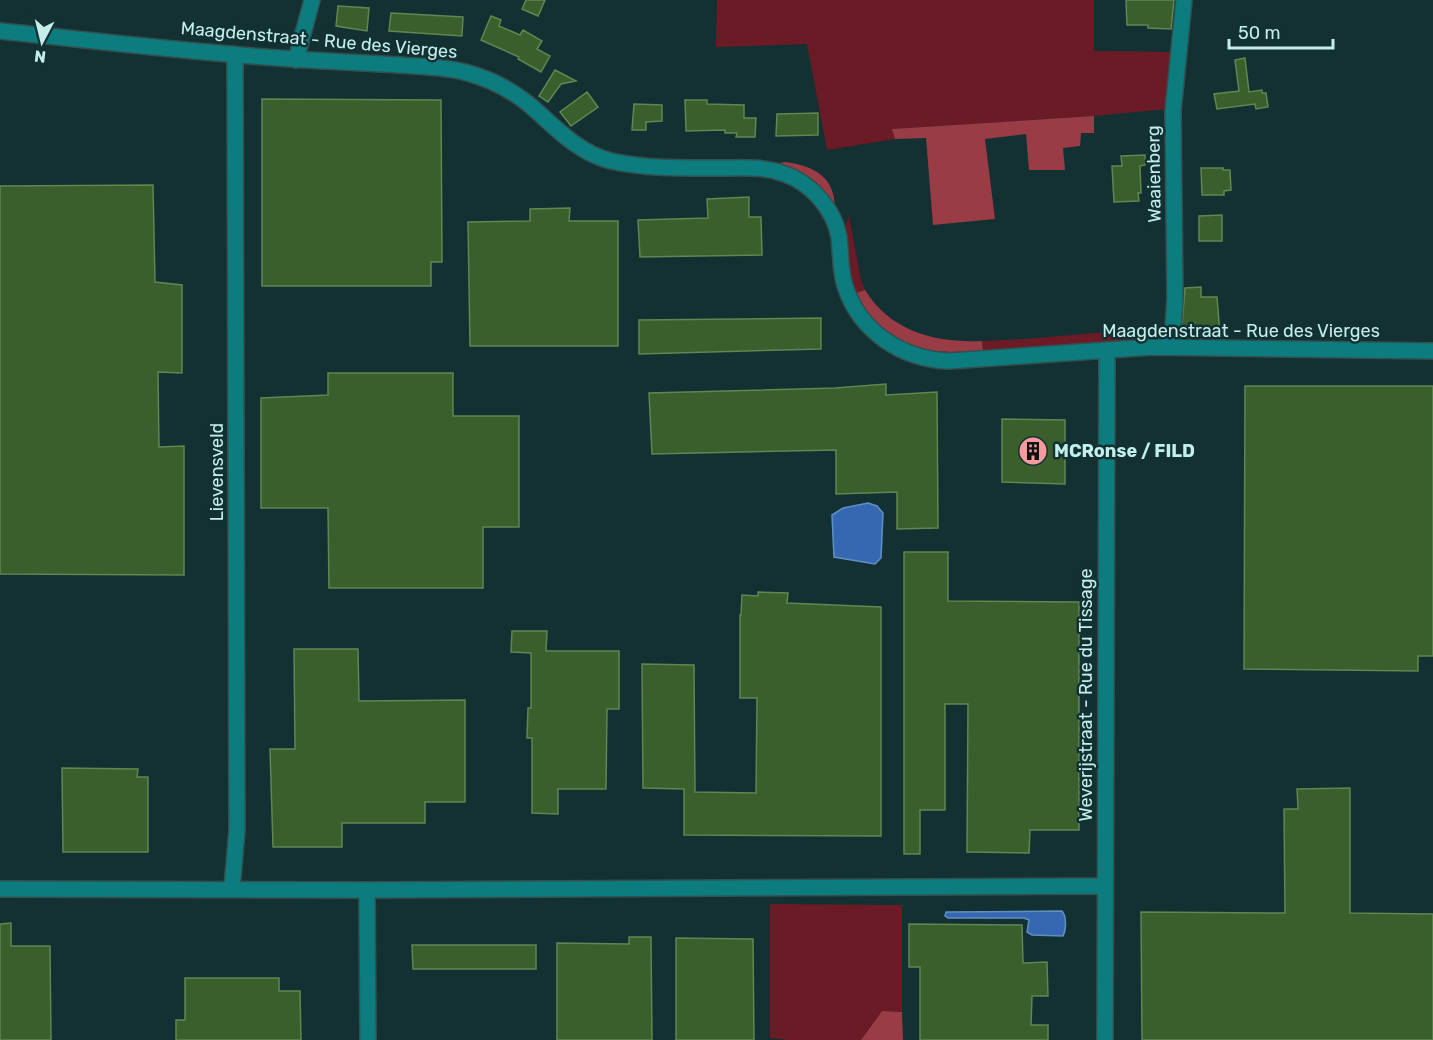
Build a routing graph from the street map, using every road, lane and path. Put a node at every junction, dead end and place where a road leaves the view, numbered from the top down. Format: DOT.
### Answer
graph roads {
  1 [pos="312,0"];
  2 [pos="1184,0"];
  3 [pos="0,31"];
  4 [pos="235,55"];
  5 [pos="296,60"];
  6 [pos="1169,347"];
  7 [pos="1107,350"];
  8 [pos="1433,351"];
  9 [pos="1105,886"];
  10 [pos="232,888"];
  11 [pos="0,889"];
  12 [pos="367,890"];
  13 [pos="368,1040"];
  14 [pos="1106,1040"];
  1 -- 5 [label="street"];
  2 -- 6 [label="street, Waaienberg"];
  3 -- 4 [label="street, Maagdenstraat - Rue des Vierges"];
  4 -- 5 [label="street, Maagdenstraat - Rue des Vierges"];
  4 -- 10 [label="street, Lievensveld"];
  5 -- 7 [label="street, Maagdenstraat - Rue des Vierges"];
  6 -- 7 [label="street, Maagdenstraat - Rue des Vierges"];
  6 -- 8 [label="street, Maagdenstraat - Rue des Vierges"];
  7 -- 9 [label="street, Weverijstraat - Rue du Tissage"];
  9 -- 12 [label="street"];
  9 -- 14 [label="street, Weverijstraat - Rue du Tissage"];
  10 -- 11 [label="street"];
  10 -- 12 [label="street"];
  12 -- 13 [label="street"];
}
